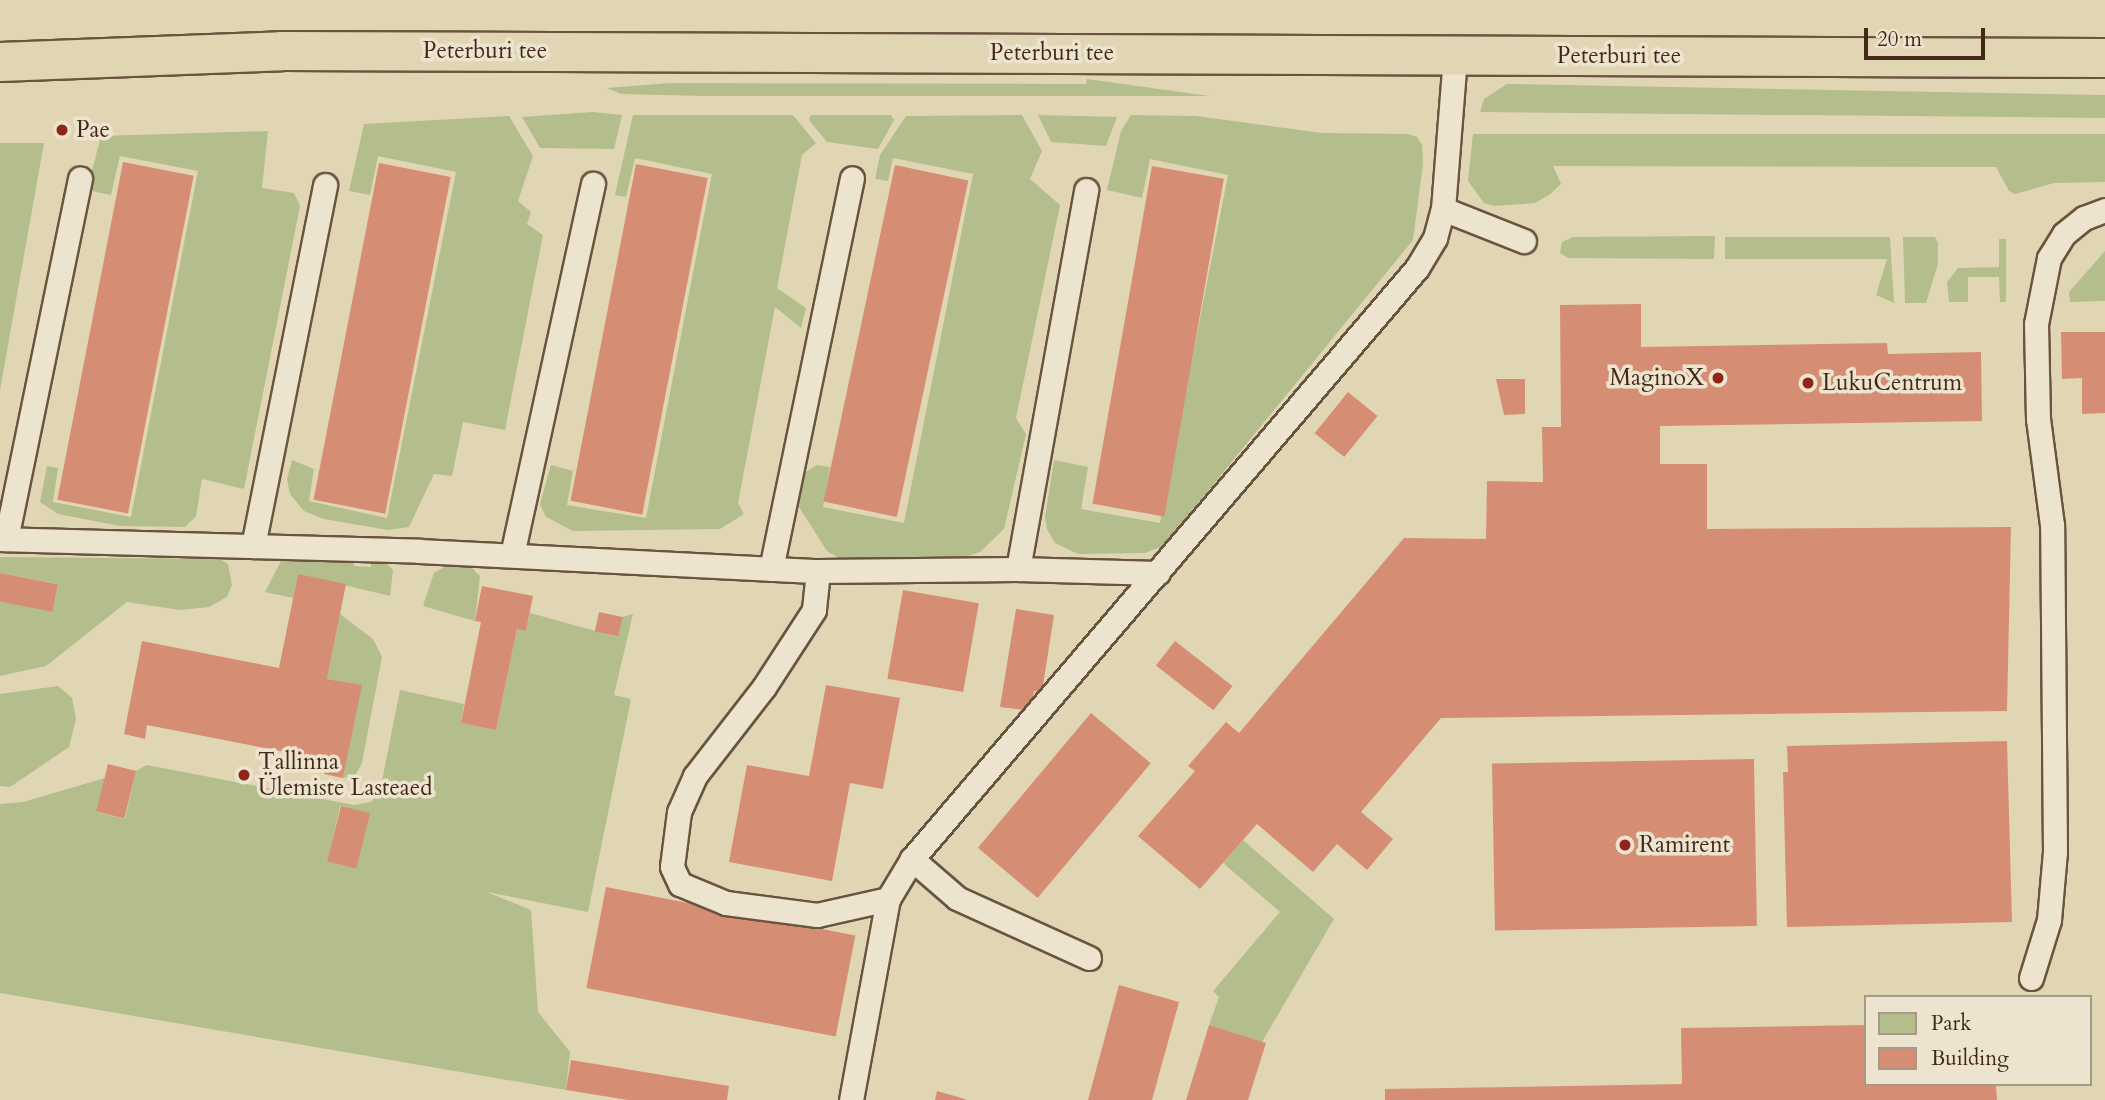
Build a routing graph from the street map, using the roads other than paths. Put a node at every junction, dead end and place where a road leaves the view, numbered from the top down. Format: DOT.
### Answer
graph roads {
  1 [pos="1455,55"];
  2 [pos="2105,58"];
  3 [pos="0,62"];
  4 [pos="852,178"];
  5 [pos="80,179"];
  6 [pos="593,184"];
  7 [pos="325,185"];
  8 [pos="1086,190"];
  9 [pos="1443,208"];
  10 [pos="2105,210"];
  11 [pos="1524,241"];
  12 [pos="3,539"];
  13 [pos="253,546"];
  14 [pos="512,555"];
  15 [pos="771,569"];
  16 [pos="1018,569"];
  17 [pos="818,571"];
  18 [pos="1158,573"];
  19 [pos="912,859"];
  20 [pos="888,899"];
  21 [pos="1089,958"];
  22 [pos="2031,978"];
  23 [pos="851,1100"];
  1 -- 2 [label="highway, Peterburi tee"];
  1 -- 3 [label="highway, Peterburi tee"];
  1 -- 9 [label="lane"];
  4 -- 15 [label="lane"];
  5 -- 12 [label="lane"];
  6 -- 14 [label="lane"];
  7 -- 13 [label="lane"];
  8 -- 16 [label="lane"];
  9 -- 11 [label="lane"];
  9 -- 18 [label="lane"];
  10 -- 22 [label="lane"];
  12 -- 13 [label="lane"];
  13 -- 14 [label="lane"];
  14 -- 15 [label="lane"];
  15 -- 17 [label="lane"];
  16 -- 17 [label="lane"];
  16 -- 18 [label="lane"];
  17 -- 20 [label="lane"];
  18 -- 19 [label="lane"];
  19 -- 20 [label="lane"];
  19 -- 21 [label="lane"];
  20 -- 23 [label="lane"];
}
